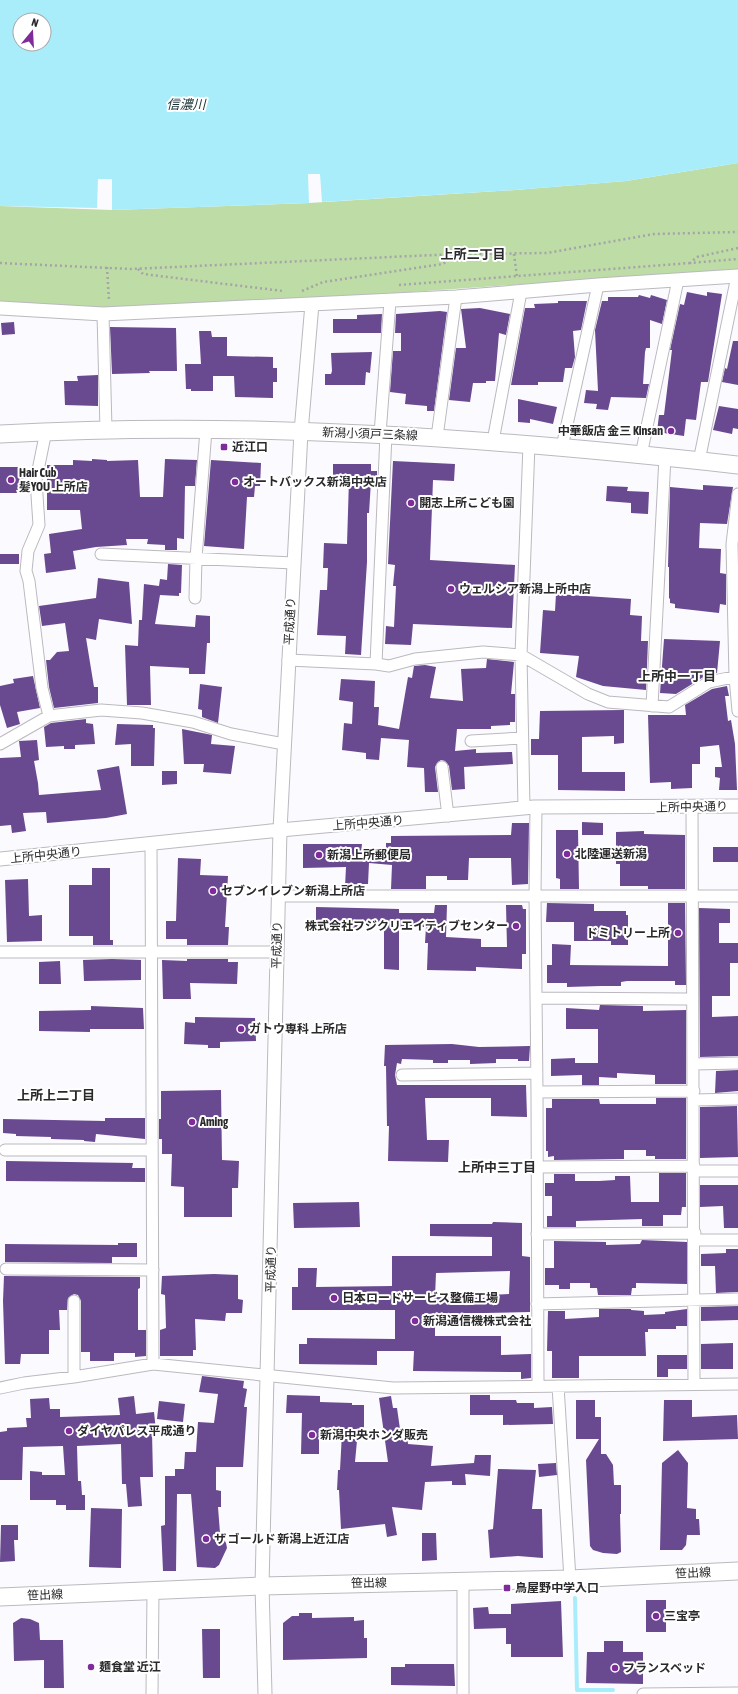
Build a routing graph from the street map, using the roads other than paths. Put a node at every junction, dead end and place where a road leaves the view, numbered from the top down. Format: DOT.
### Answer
graph roads {
  1 [pos="738,276"];
  2 [pos="678,280"];
  3 [pos="598,285"];
  4 [pos="521,292"];
  5 [pos="456,297"];
  6 [pos="312,298"];
  7 [pos="390,301"];
  8 [pos="0,308"];
  9 [pos="106,314"];
  10 [pos="106,429"];
  11 [pos="206,430"];
  12 [pos="46,431"];
  13 [pos="301,432"];
  14 [pos="0,434"];
  15 [pos="383,434"];
  16 [pos="437,437"];
  17 [pos="493,441"];
  18 [pos="529,444"];
  19 [pos="562,447"];
  20 [pos="642,455"];
  21 [pos="665,458"];
  22 [pos="699,461"];
  23 [pos="738,465"];
  24 [pos="738,494"];
  25 [pos="101,554"];
  26 [pos="196,558"];
  27 [pos="294,564"];
  28 [pos="195,598"];
  29 [pos="521,655"];
  30 [pos="288,660"];
  31 [pos="376,664"];
  32 [pos="736,676"];
  33 [pos="652,706"];
  34 [pos="738,711"];
  35 [pos="49,716"];
  36 [pos="522,738"];
  37 [pos="471,741"];
  38 [pos="0,744"];
  39 [pos="284,744"];
  40 [pos="442,766"];
  41 [pos="738,806"];
  42 [pos="692,807"];
  43 [pos="530,808"];
  44 [pos="448,816"];
  45 [pos="280,830"];
  46 [pos="151,844"];
  47 [pos="0,859"];
  48 [pos="278,896"];
  49 [pos="535,896"];
  50 [pos="738,896"];
  51 [pos="691,897"];
  52 [pos="0,952"];
  53 [pos="151,952"];
  54 [pos="277,952"];
  55 [pos="537,998"];
  56 [pos="686,999"];
  57 [pos="738,1063"];
  58 [pos="694,1064"];
  59 [pos="537,1073"];
  60 [pos="402,1075"];
  61 [pos="537,1092"];
  62 [pos="694,1095"];
  63 [pos="738,1099"];
  64 [pos="5,1150"];
  65 [pos="152,1150"];
  66 [pos="538,1167"];
  67 [pos="694,1169"];
  68 [pos="738,1171"];
  69 [pos="537,1234"];
  70 [pos="695,1236"];
  71 [pos="738,1240"];
  72 [pos="6,1269"];
  73 [pos="153,1270"];
  74 [pos="738,1299"];
  75 [pos="695,1300"];
  76 [pos="74,1301"];
  77 [pos="537,1304"];
  78 [pos="153,1364"];
  79 [pos="268,1375"];
  80 [pos="74,1377"];
  81 [pos="694,1384"];
  82 [pos="738,1384"];
  83 [pos="538,1386"];
  84 [pos="558,1386"];
  85 [pos="0,1388"];
  86 [pos="738,1572"];
  87 [pos="570,1578"];
  88 [pos="463,1581"];
  89 [pos="262,1586"];
  90 [pos="153,1590"];
  91 [pos="0,1597"];
  92 [pos="738,1693"];
  93 [pos="152,1694"];
  94 [pos="265,1694"];
  95 [pos="463,1694"];
  96 [pos="643,1694"];
  1 -- 2 [label="street"];
  1 -- 22 [label="street"];
  2 -- 3 [label="street"];
  2 -- 20 [label="street"];
  3 -- 4 [label="street"];
  3 -- 19 [label="street"];
  4 -- 5 [label="street"];
  4 -- 17 [label="street"];
  5 -- 7 [label="street"];
  5 -- 16 [label="street"];
  6 -- 7 [label="street"];
  6 -- 9 [label="street"];
  6 -- 13 [label="street, 平成通り"];
  7 -- 15 [label="street"];
  8 -- 9 [label="street"];
  9 -- 10 [label="street"];
  10 -- 11 [label="main road, 新潟小須戸三条線"];
  10 -- 12 [label="main road, 新潟小須戸三条線"];
  11 -- 13 [label="main road, 新潟小須戸三条線"];
  11 -- 26 [label="street"];
  12 -- 14 [label="main road, 新潟小須戸三条線"];
  12 -- 35 [label="street"];
  13 -- 15 [label="main road, 新潟小須戸三条線"];
  13 -- 27 [label="street, 平成通り"];
  15 -- 16 [label="main road, 新潟小須戸三条線"];
  15 -- 31 [label="street"];
  16 -- 17 [label="main road, 新潟小須戸三条線"];
  17 -- 18 [label="main road, 新潟小須戸三条線"];
  18 -- 19 [label="main road, 新潟小須戸三条線"];
  18 -- 29 [label="street"];
  19 -- 20 [label="main road, 新潟小須戸三条線"];
  20 -- 21 [label="main road, 新潟小須戸三条線"];
  21 -- 22 [label="main road, 新潟小須戸三条線"];
  21 -- 33 [label="street"];
  22 -- 23 [label="main road, 新潟小須戸三条線"];
  24 -- 32 [label="street"];
  25 -- 26 [label="street"];
  26 -- 27 [label="street"];
  26 -- 28 [label="street"];
  27 -- 30 [label="street, 平成通り"];
  29 -- 31 [label="street"];
  29 -- 33 [label="street"];
  29 -- 36 [label="street"];
  30 -- 31 [label="street"];
  30 -- 39 [label="street, 平成通り"];
  32 -- 33 [label="street"];
  32 -- 34 [label="street"];
  35 -- 38 [label="street"];
  35 -- 39 [label="street"];
  36 -- 37 [label="street"];
  36 -- 43 [label="street"];
  39 -- 45 [label="street, 平成通り"];
  40 -- 44 [label="street"];
  41 -- 42 [label="street, 上所中央通り"];
  42 -- 43 [label="street, 上所中央通り"];
  42 -- 51 [label="street"];
  43 -- 44 [label="street, 上所中央通り"];
  43 -- 49 [label="street"];
  44 -- 45 [label="street, 上所中央通り"];
  45 -- 46 [label="street, 上所中央通り"];
  45 -- 48 [label="street, 平成通り"];
  46 -- 47 [label="street, 上所中央通り"];
  46 -- 53 [label="street"];
  48 -- 49 [label="street"];
  48 -- 54 [label="street, 平成通り"];
  49 -- 51 [label="street"];
  49 -- 55 [label="street"];
  50 -- 51 [label="street"];
  51 -- 58 [label="street"];
  52 -- 53 [label="street"];
  53 -- 54 [label="street"];
  53 -- 65 [label="street"];
  54 -- 79 [label="street, 平成通り"];
  55 -- 56 [label="street"];
  55 -- 59 [label="street"];
  57 -- 58 [label="street"];
  58 -- 62 [label="street"];
  59 -- 60 [label="street"];
  59 -- 61 [label="street"];
  61 -- 62 [label="street"];
  61 -- 66 [label="street"];
  62 -- 63 [label="street"];
  62 -- 67 [label="street"];
  64 -- 65 [label="street"];
  65 -- 73 [label="street"];
  66 -- 67 [label="street"];
  66 -- 69 [label="street"];
  67 -- 68 [label="street"];
  67 -- 70 [label="street"];
  69 -- 70 [label="street"];
  69 -- 77 [label="street"];
  70 -- 71 [label="street"];
  70 -- 75 [label="street"];
  72 -- 73 [label="street"];
  73 -- 78 [label="street"];
  74 -- 75 [label="street"];
  75 -- 77 [label="street"];
  75 -- 81 [label="street"];
  76 -- 80 [label="street"];
  77 -- 83 [label="street"];
  78 -- 79 [label="street"];
  78 -- 80 [label="street"];
  79 -- 83 [label="street"];
  79 -- 89 [label="street, 平成通り"];
  80 -- 85 [label="street"];
  81 -- 82 [label="street"];
  81 -- 84 [label="street"];
  83 -- 84 [label="street"];
  84 -- 87 [label="street"];
  86 -- 87 [label="main road, 笹出線"];
  87 -- 88 [label="main road, 笹出線"];
  88 -- 89 [label="main road, 笹出線"];
  88 -- 95 [label="street"];
  89 -- 90 [label="main road, 笹出線"];
  89 -- 94 [label="street, 平成通り"];
  90 -- 91 [label="main road, 笹出線"];
  90 -- 93 [label="street"];
  92 -- 96 [label="street"];
}
